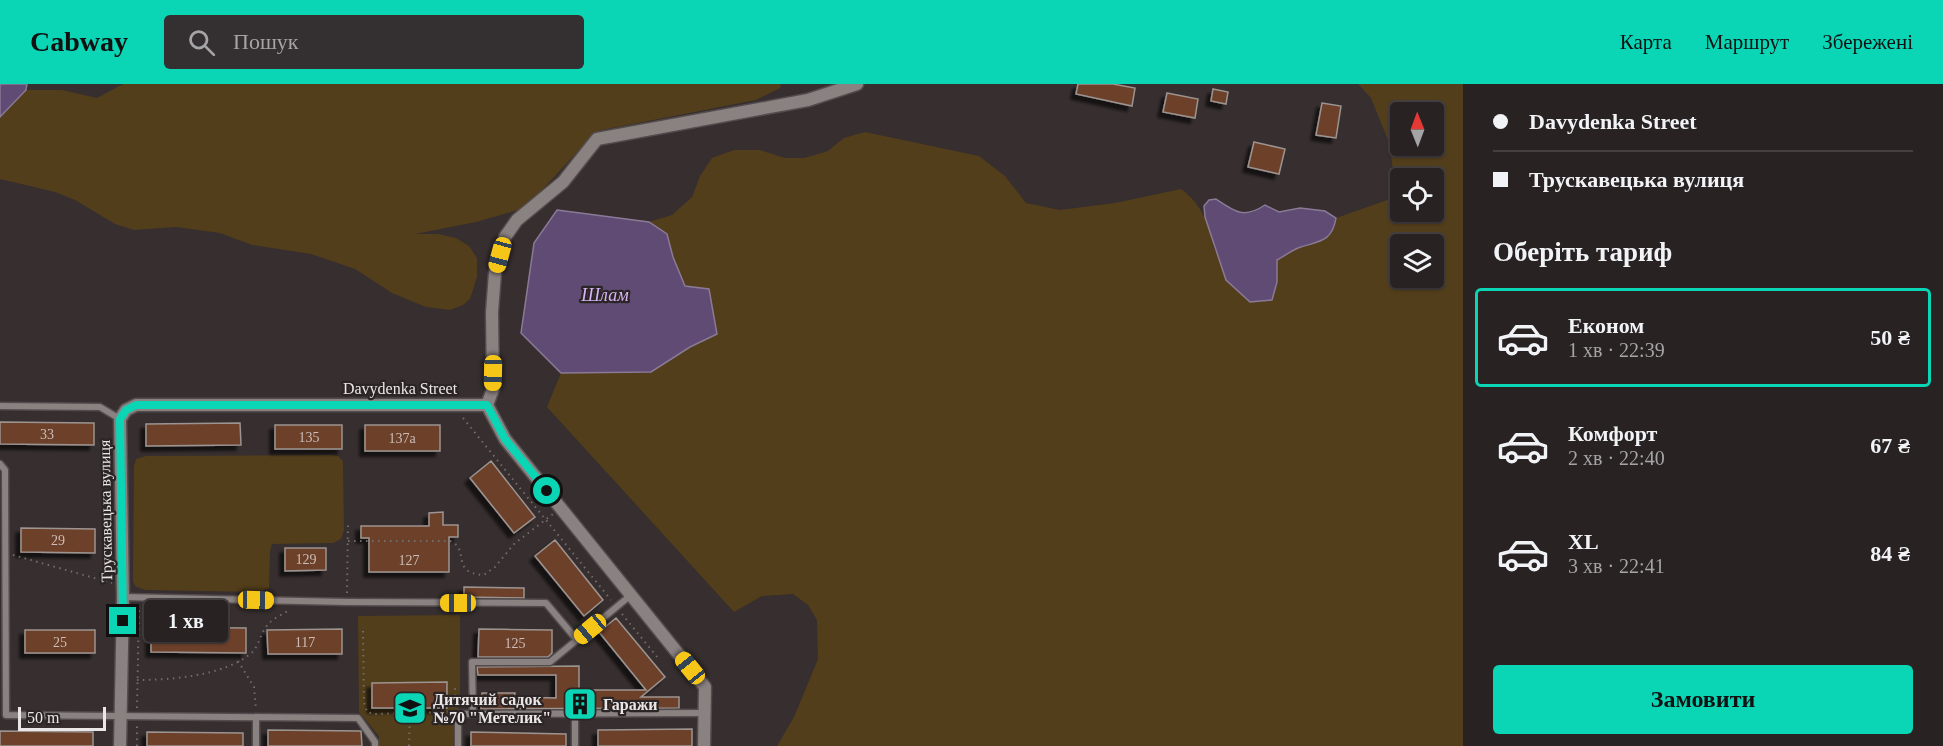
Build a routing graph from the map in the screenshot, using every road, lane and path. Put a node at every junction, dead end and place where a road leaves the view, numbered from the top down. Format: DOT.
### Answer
graph roads {
  1 [pos="857,84"];
  2 [pos="452,404"];
  3 [pos="487,405"];
  4 [pos="0,406"];
  5 [pos="120,419"];
  6 [pos="0,464"];
  7 [pos="561,508"];
  8 [pos="546,520"];
  9 [pos="348,522"];
  10 [pos="348,541"];
  11 [pos="6,552"];
  12 [pos="123,592"];
  13 [pos="631,595"];
  14 [pos="139,597"];
  15 [pos="302,601"];
  16 [pos="347,602"];
  17 [pos="616,607"];
  18 [pos="363,631"];
  19 [pos="577,640"];
  20 [pos="657,658"];
  21 [pos="238,661"];
  22 [pos="137,680"];
  23 [pos="455,685"];
  24 [pos="410,708"];
  25 [pos="705,713"];
  26 [pos="410,714"];
  27 [pos="472,714"];
  28 [pos="575,714"];
  29 [pos="121,715"];
  30 [pos="137,716"];
  31 [pos="256,717"];
  32 [pos="120,746"];
  33 [pos="136,746"];
  34 [pos="256,746"];
  35 [pos="375,746"];
  36 [pos="409,746"];
  37 [pos="458,746"];
  38 [pos="575,746"];
  39 [pos="704,746"];
  1 -- 3 [label="street"];
  2 -- 3 [label="street, Davydenka Street"];
  2 -- 5 [label="street, Davydenka Street"];
  2 -- 8 [label="path"];
  3 -- 7 [label="street"];
  4 -- 5 [label="lane"];
  5 -- 12 [label="street, Трускавецька вулиця"];
  6 -- 11 [label="lane"];
  7 -- 8 [label="path"];
  7 -- 13 [label="street"];
  8 -- 10 [label="path"];
  8 -- 17 [label="path"];
  9 -- 10 [label="path"];
  10 -- 16 [label="path"];
  11 -- 12 [label="path"];
  11 -- 29 [label="lane"];
  12 -- 14 [label="lane"];
  12 -- 29 [label="street, Трускавецька вулиця"];
  13 -- 17 [label="lane"];
  13 -- 25 [label="street"];
  14 -- 15 [label="lane"];
  14 -- 22 [label="path"];
  15 -- 16 [label="lane"];
  15 -- 21 [label="path"];
  16 -- 19 [label="lane"];
  17 -- 19 [label="lane"];
  17 -- 20 [label="path"];
  18 -- 26 [label="path"];
  19 -- 27 [label="lane"];
  21 -- 22 [label="path"];
  21 -- 31 [label="path"];
  22 -- 30 [label="path"];
  23 -- 26 [label="path"];
  24 -- 26 [label="path"];
  25 -- 28 [label="lane"];
  25 -- 39 [label="street"];
  26 -- 36 [label="path"];
  27 -- 28 [label="lane"];
  27 -- 37 [label="lane"];
  28 -- 38 [label="lane"];
  29 -- 30 [label="lane"];
  29 -- 32 [label="street, Трускавецька вулиця"];
  30 -- 31 [label="lane"];
  30 -- 33 [label="path"];
  31 -- 34 [label="lane"];
  31 -- 35 [label="lane"];
}
